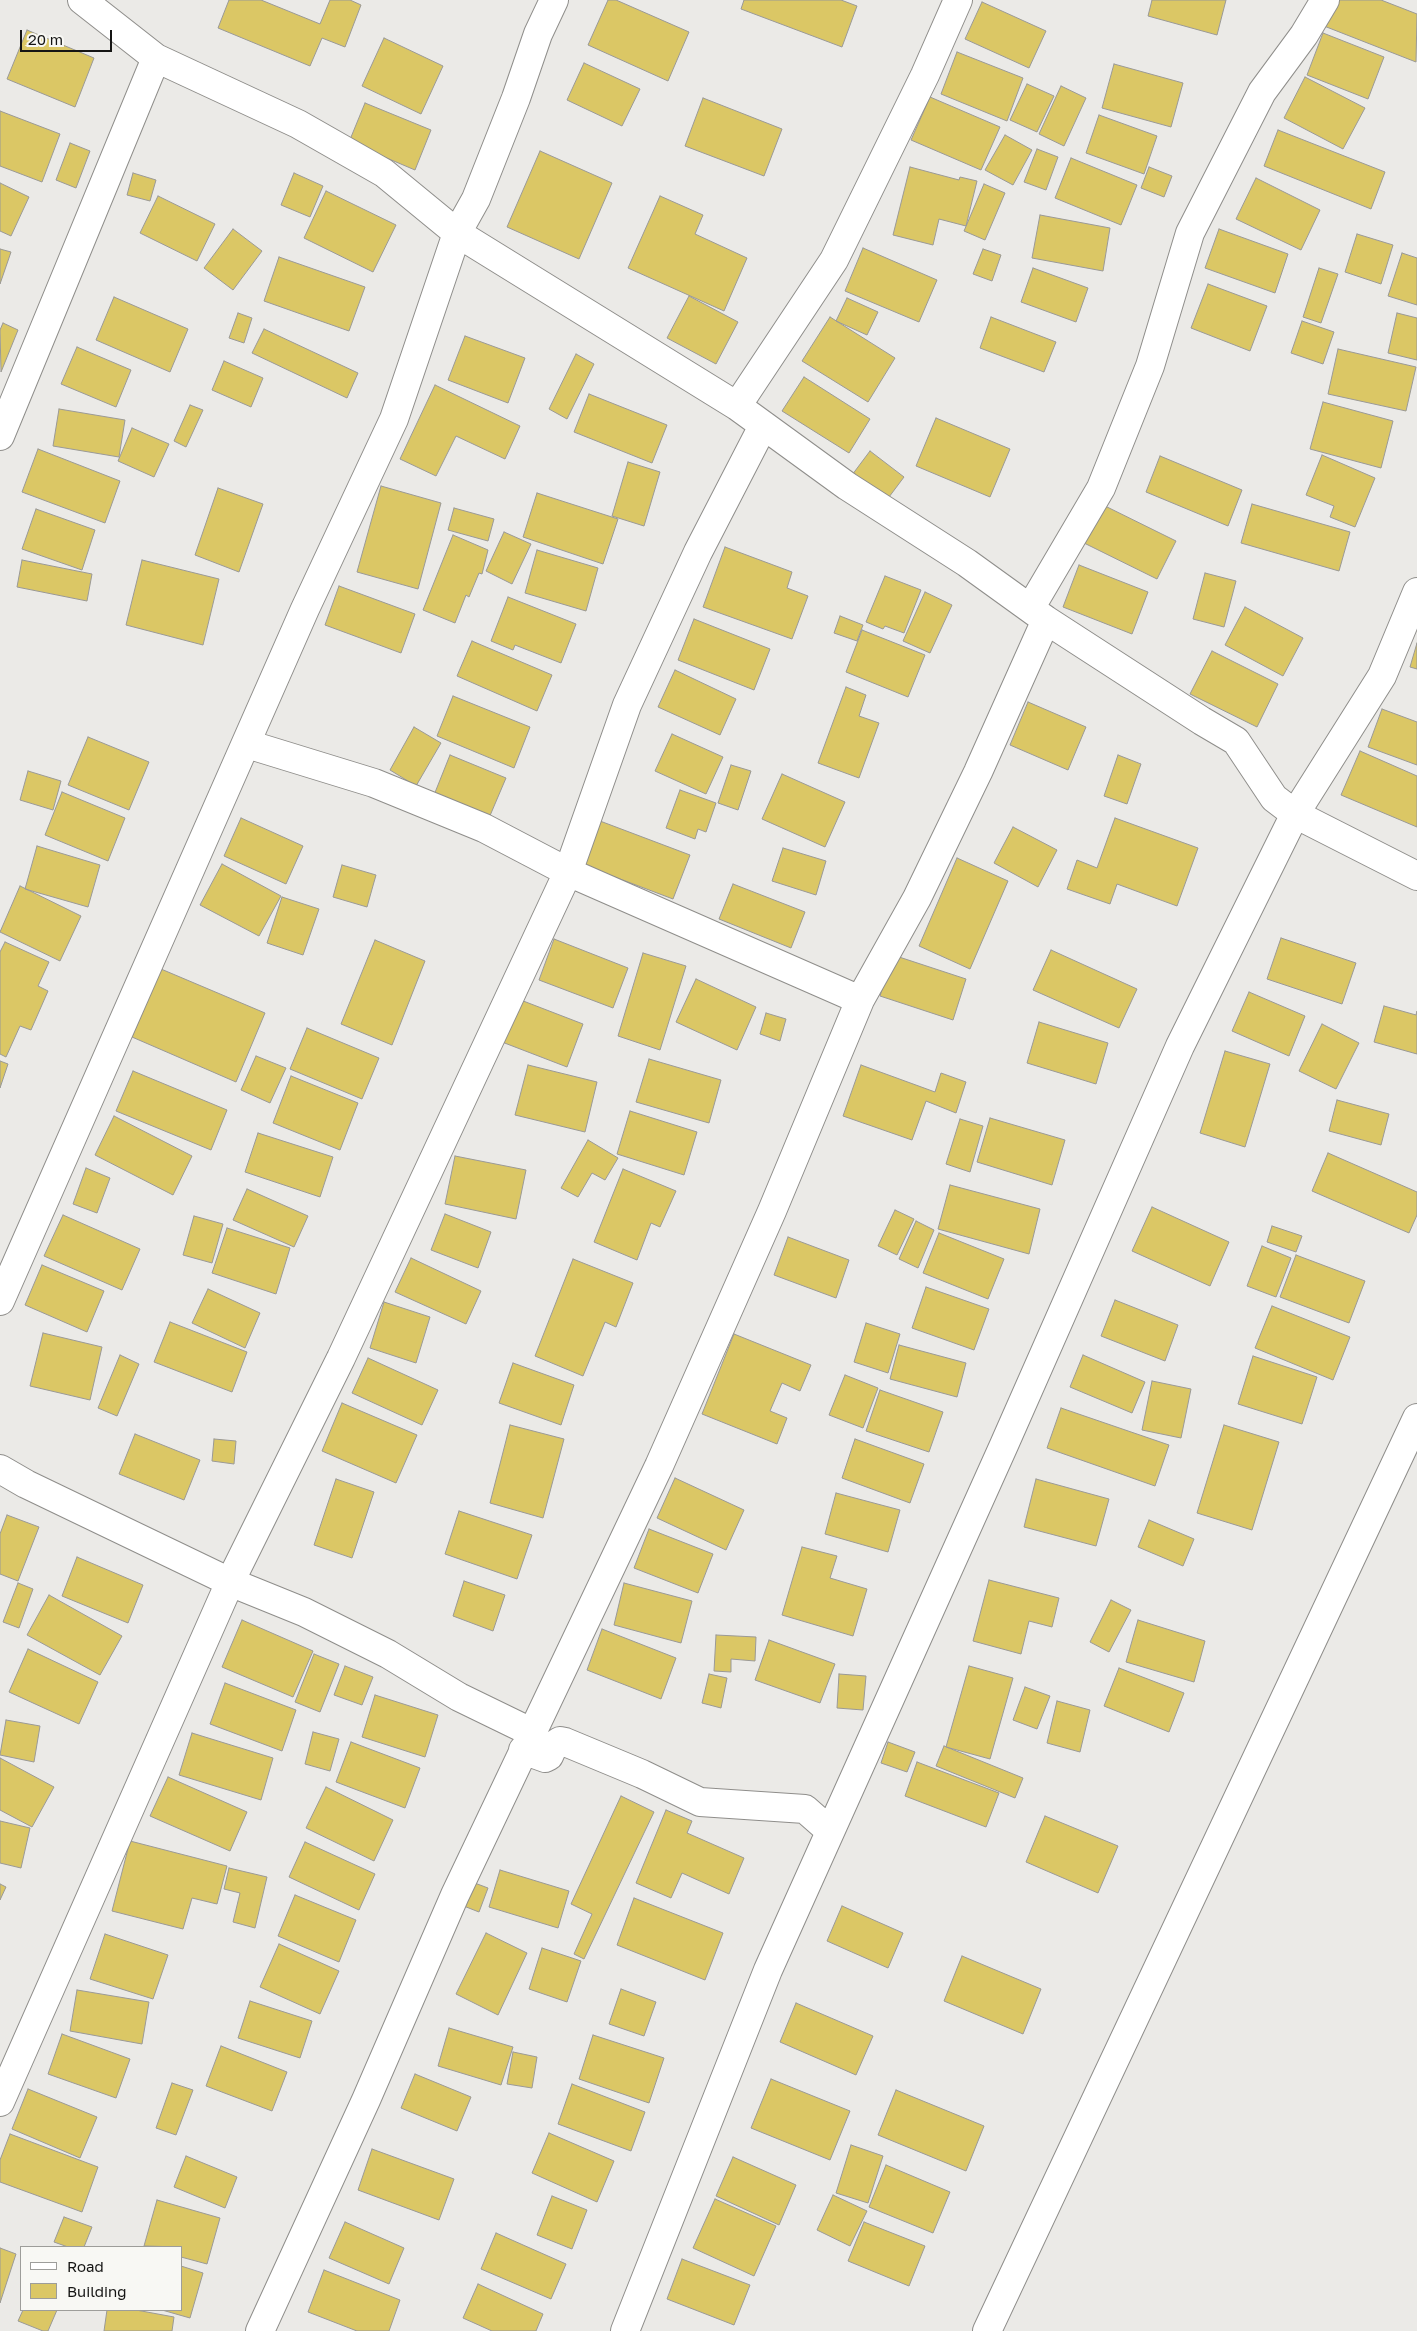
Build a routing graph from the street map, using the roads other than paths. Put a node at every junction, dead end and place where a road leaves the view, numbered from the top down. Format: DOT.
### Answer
graph roads {
  1 [pos="82,0"];
  2 [pos="554,0"];
  3 [pos="958,0"];
  4 [pos="1325,0"];
  5 [pos="156,58"];
  6 [pos="457,233"];
  7 [pos="737,406"];
  8 [pos="763,426"];
  9 [pos="0,436"];
  10 [pos="1417,592"];
  11 [pos="1039,614"];
  12 [pos="248,744"];
  13 [pos="1295,814"];
  14 [pos="568,872"];
  15 [pos="1417,876"];
  16 [pos="860,1000"];
  17 [pos="0,1301"];
  18 [pos="1417,1418"];
  19 [pos="0,1468"];
  20 [pos="230,1582"];
  21 [pos="527,1741"];
  22 [pos="830,1831"];
  23 [pos="0,2102"];
  24 [pos="260,2331"];
  25 [pos="625,2331"];
  26 [pos="987,2331"];
  1 -- 5 [label="street"];
  2 -- 6 [label="street"];
  3 -- 7 [label="street"];
  4 -- 11 [label="street"];
  5 -- 6 [label="street"];
  5 -- 9 [label="street"];
  6 -- 7 [label="street"];
  6 -- 12 [label="street"];
  7 -- 8 [label="street"];
  8 -- 11 [label="street"];
  8 -- 14 [label="street"];
  10 -- 13 [label="street"];
  11 -- 13 [label="street"];
  11 -- 16 [label="street"];
  12 -- 14 [label="street"];
  12 -- 17 [label="street"];
  13 -- 15 [label="street"];
  13 -- 22 [label="street"];
  14 -- 16 [label="street"];
  14 -- 20 [label="street"];
  16 -- 21 [label="street"];
  18 -- 26 [label="street"];
  19 -- 20 [label="street"];
  20 -- 21 [label="street"];
  20 -- 23 [label="street"];
  21 -- 22 [label="street"];
  21 -- 24 [label="street"];
  22 -- 25 [label="street"];
}
